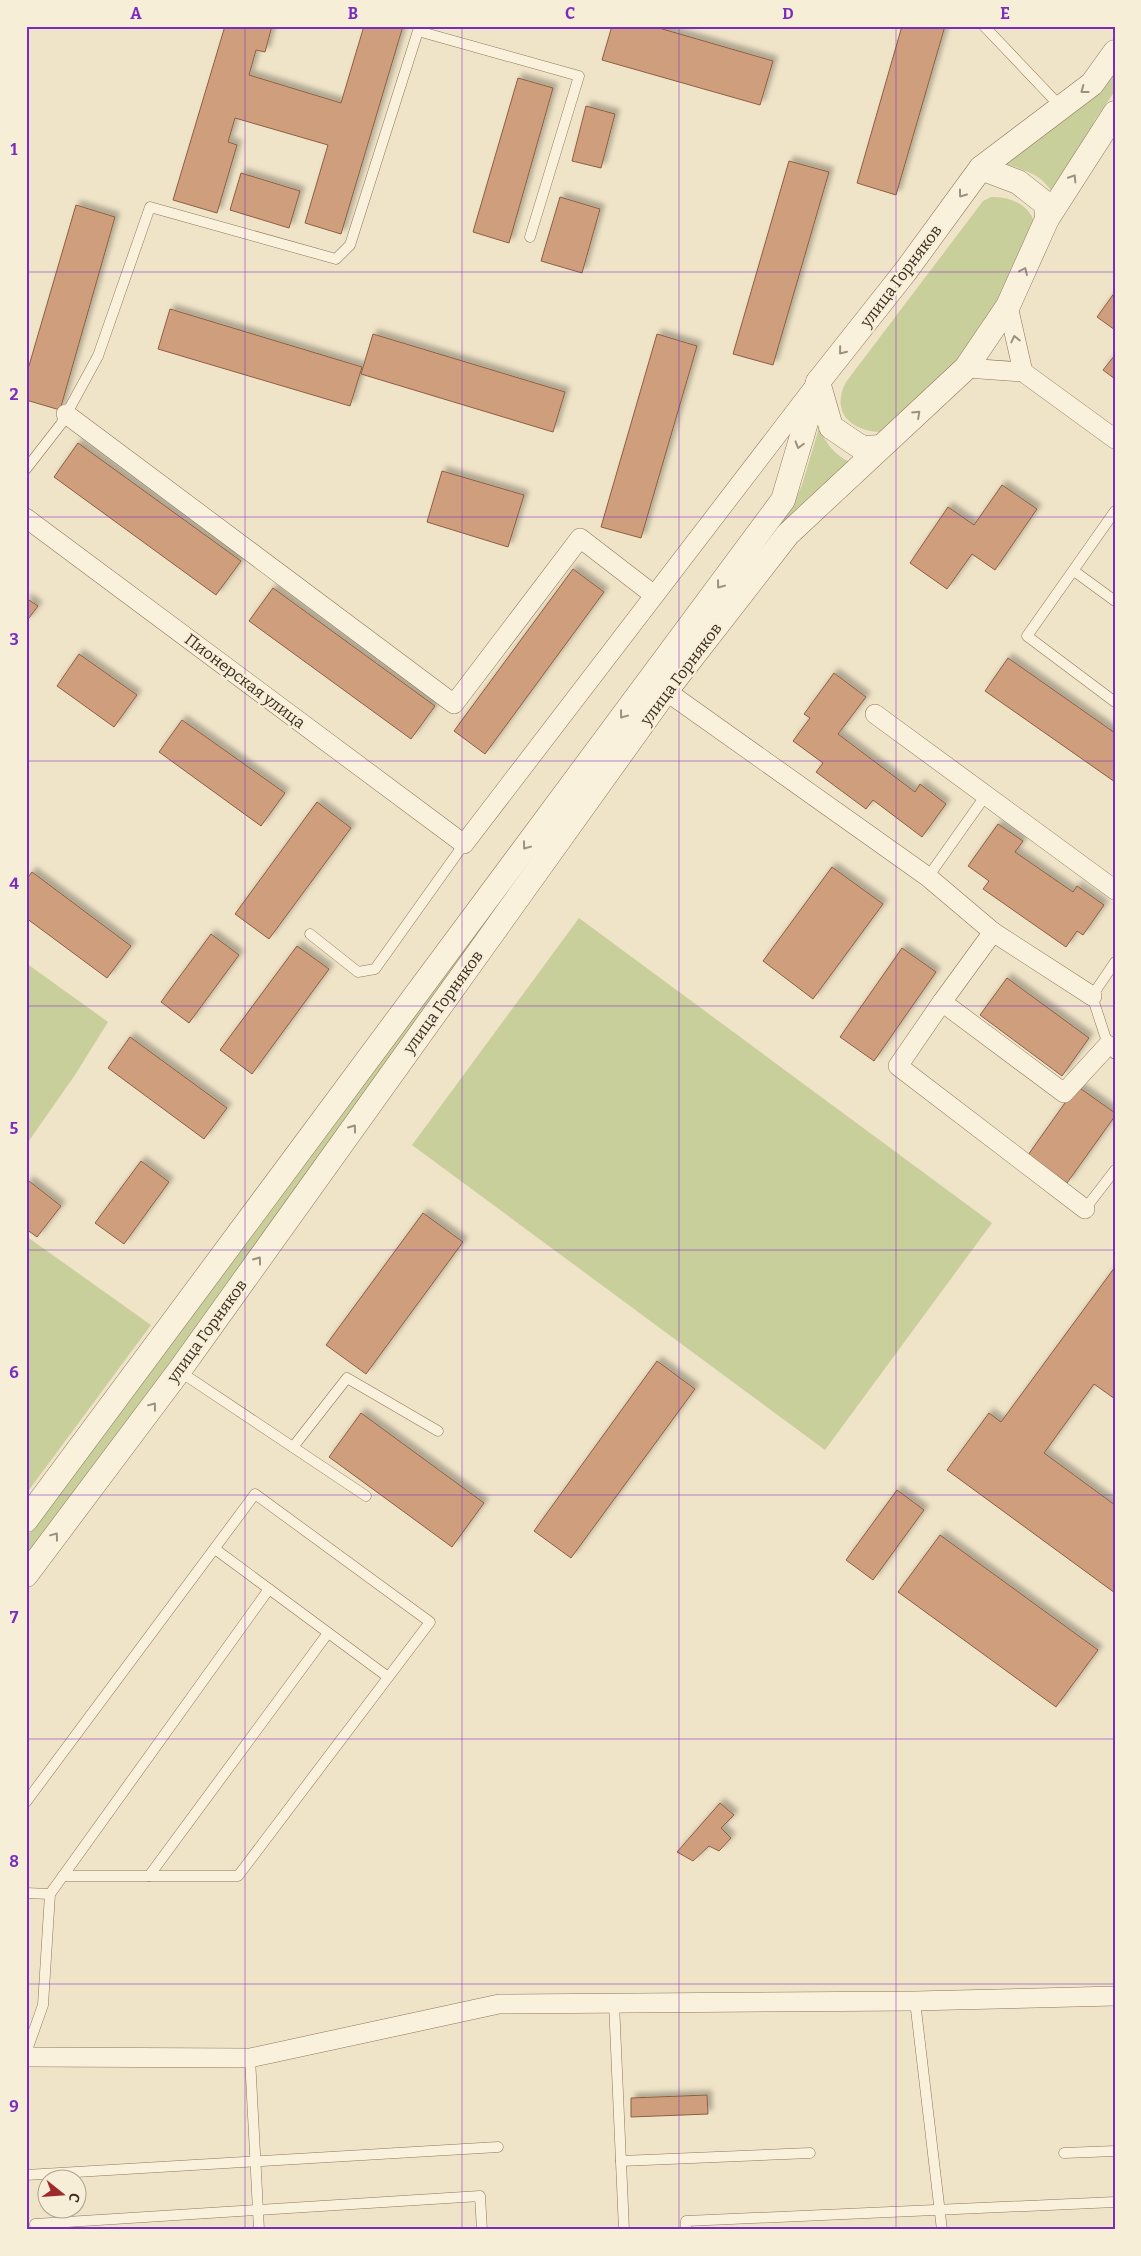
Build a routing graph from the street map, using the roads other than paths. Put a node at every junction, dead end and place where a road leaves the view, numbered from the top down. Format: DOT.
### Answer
graph roads {
  1 [pos="984,26"];
  2 [pos="1115,52"];
  3 [pos="1062,107"];
  4 [pos="1115,113"];
  5 [pos="981,168"];
  6 [pos="1047,219"];
  7 [pos="530,238"];
  8 [pos="1008,306"];
  9 [pos="966,368"];
  10 [pos="1023,372"];
  11 [pos="818,382"];
  12 [pos="66,414"];
  13 [pos="1115,439"];
  14 [pos="881,447"];
  15 [pos="26,469"];
  16 [pos="1115,511"];
  17 [pos="26,518"];
  18 [pos="1074,571"];
  19 [pos="654,595"];
  20 [pos="1115,601"];
  21 [pos="666,691"];
  22 [pos="1115,702"];
  23 [pos="875,714"];
  24 [pos="986,795"];
  25 [pos="464,844"];
  26 [pos="928,877"];
  27 [pos="1115,890"];
  28 [pos="993,932"];
  29 [pos="310,934"];
  30 [pos="1115,962"];
  31 [pos="1092,996"];
  32 [pos="942,1002"];
  33 [pos="1111,1050"];
  34 [pos="1115,1170"];
  35 [pos="1085,1209"];
  36 [pos="179,1371"];
  37 [pos="438,1431"];
  38 [pos="293,1447"];
  39 [pos="366,1496"];
  40 [pos="26,1520"];
  41 [pos="215,1549"];
  42 [pos="26,1575"];
  43 [pos="269,1589"];
  44 [pos="328,1633"];
  45 [pos="388,1678"];
  46 [pos="26,1802"];
  47 [pos="63,1876"];
  48 [pos="149,1876"];
  49 [pos="26,1893"];
  50 [pos="50,1894"];
  51 [pos="1115,1996"];
  52 [pos="915,2001"];
  53 [pos="614,2003"];
  54 [pos="26,2055"];
  55 [pos="250,2058"];
  56 [pos="498,2147"];
  57 [pos="1115,2151"];
  58 [pos="810,2153"];
  59 [pos="1064,2153"];
  60 [pos="621,2161"];
  61 [pos="255,2162"];
  62 [pos="26,2175"];
  63 [pos="1115,2202"];
  64 [pos="258,2210"];
  65 [pos="941,2210"];
  66 [pos="36,2230"];
  67 [pos="259,2230"];
  68 [pos="482,2230"];
  69 [pos="624,2230"];
  70 [pos="686,2230"];
  71 [pos="942,2230"];
  1 -- 3 [label="lane"];
  2 -- 3 [label="street, улица Горняков, one-way"];
  3 -- 5 [label="street, улица Горняков"];
  6 -- 4 [label="street, улица Горняков, one-way"];
  5 -- 6 [label="street"];
  5 -- 11 [label="street, улица Горняков, one-way"];
  8 -- 6 [label="street, улица Горняков, one-way"];
  7 -- 12 [label="lane"];
  8 -- 9 [label="street, улица Горняков"];
  10 -- 8 [label="street, one-way"];
  9 -- 10 [label="street"];
  14 -- 9 [label="street, улица Горняков, one-way"];
  10 -- 13 [label="street"];
  11 -- 14 [label="street"];
  11 -- 19 [label="street, улица Горняков"];
  11 -- 40 [label="street, улица Горняков, one-way"];
  12 -- 15 [label="lane"];
  12 -- 19 [label="street"];
  14 -- 21 [label="street, улица Горняков"];
  16 -- 18 [label="lane"];
  17 -- 25 [label="street, Пионерская улица"];
  18 -- 20 [label="lane"];
  18 -- 22 [label="lane"];
  19 -- 25 [label="street, улица Горняков"];
  21 -- 26 [label="street"];
  36 -- 21 [label="street, улица Горняков, one-way"];
  23 -- 24 [label="street"];
  24 -- 26 [label="lane"];
  24 -- 27 [label="street"];
  25 -- 29 [label="lane"];
  26 -- 28 [label="street"];
  28 -- 31 [label="street"];
  28 -- 32 [label="street"];
  30 -- 31 [label="lane"];
  31 -- 33 [label="lane"];
  32 -- 33 [label="street"];
  32 -- 35 [label="street"];
  34 -- 35 [label="lane"];
  36 -- 38 [label="lane"];
  42 -- 36 [label="street, улица Горняков, one-way"];
  37 -- 38 [label="lane"];
  38 -- 39 [label="lane"];
  41 -- 43 [label="lane"];
  41 -- 45 [label="lane"];
  41 -- 46 [label="lane"];
  43 -- 44 [label="lane"];
  43 -- 47 [label="lane"];
  44 -- 45 [label="lane"];
  44 -- 48 [label="lane"];
  45 -- 48 [label="lane"];
  47 -- 48 [label="lane"];
  47 -- 50 [label="lane"];
  49 -- 50 [label="lane"];
  50 -- 54 [label="lane"];
  51 -- 52 [label="street"];
  52 -- 53 [label="street"];
  52 -- 65 [label="lane"];
  53 -- 55 [label="street"];
  53 -- 60 [label="lane"];
  54 -- 55 [label="street"];
  55 -- 61 [label="lane"];
  56 -- 61 [label="lane"];
  57 -- 59 [label="lane"];
  58 -- 60 [label="lane"];
  60 -- 69 [label="lane"];
  61 -- 62 [label="lane"];
  61 -- 64 [label="lane"];
  63 -- 65 [label="lane"];
  64 -- 66 [label="lane"];
  64 -- 67 [label="lane"];
  64 -- 68 [label="lane"];
  65 -- 70 [label="lane"];
  65 -- 71 [label="lane"];
}
